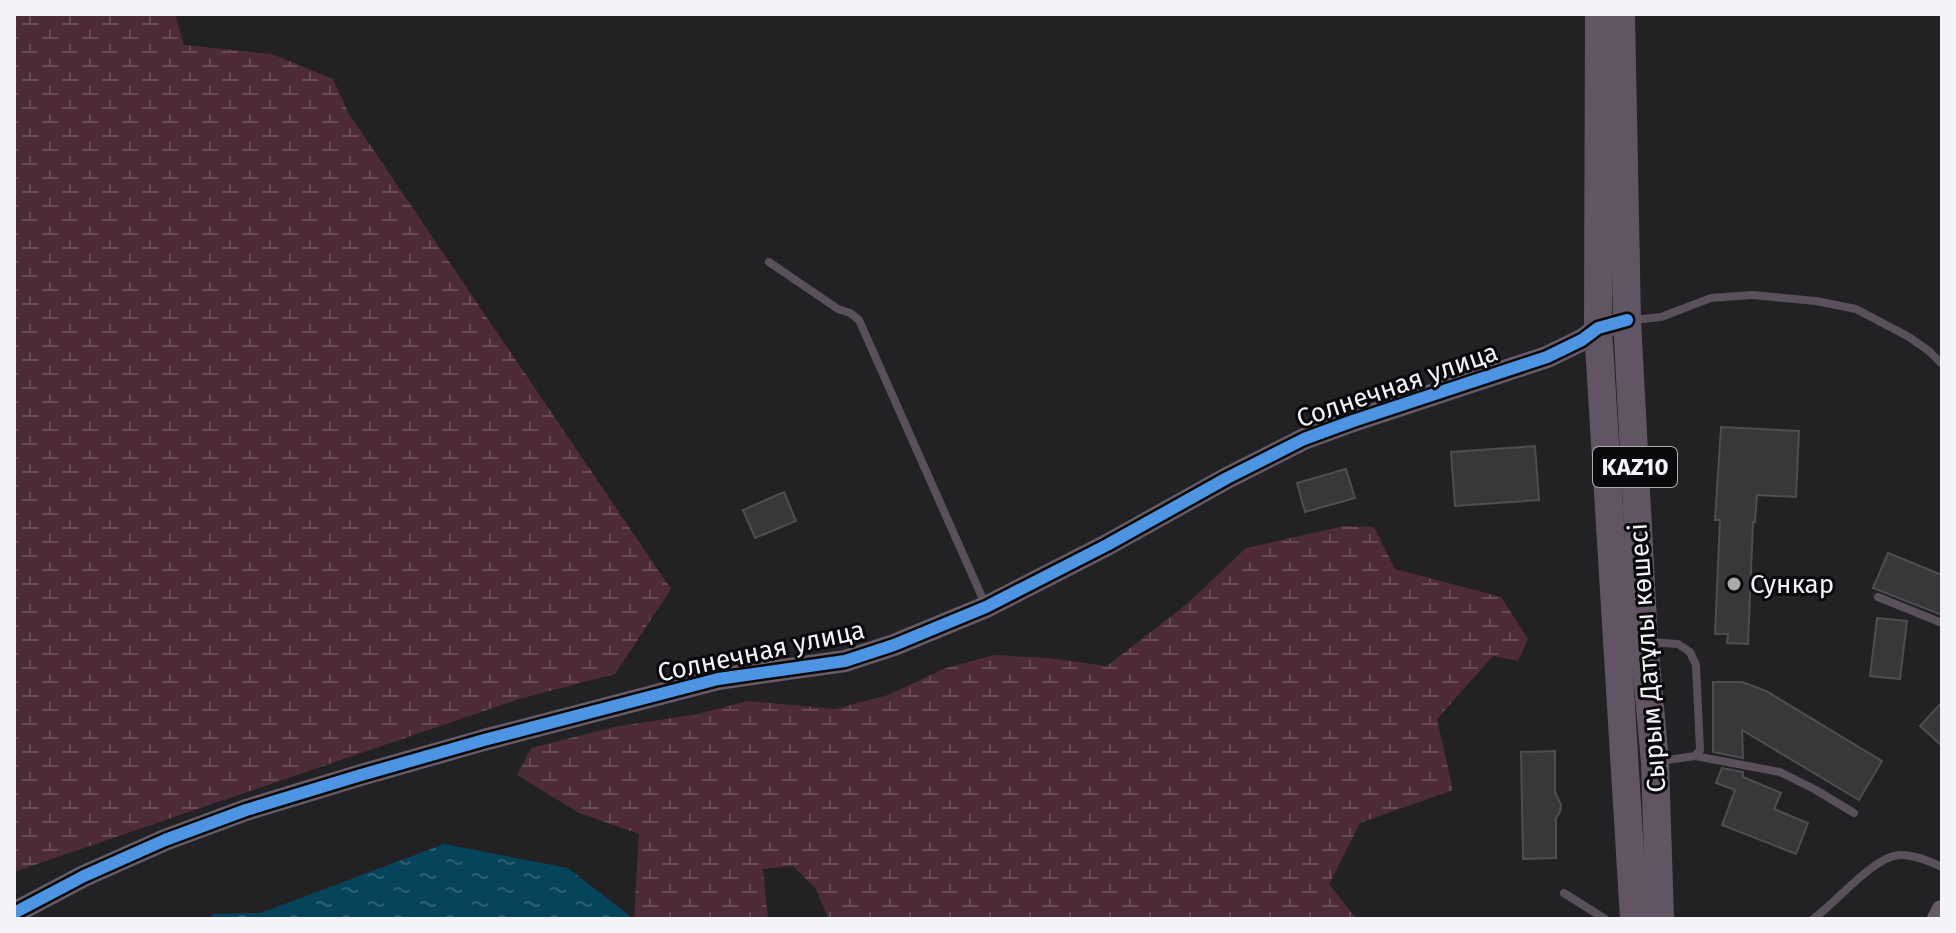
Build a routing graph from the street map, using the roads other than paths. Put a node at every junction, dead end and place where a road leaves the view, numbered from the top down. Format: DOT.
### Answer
graph roads {
  1 [pos="1599,14"];
  2 [pos="1621,14"];
  3 [pos="769,262"];
  4 [pos="1627,320"];
  5 [pos="1598,328"];
  6 [pos="1942,364"];
  7 [pos="1878,597"];
  8 [pos="986,607"];
  9 [pos="1942,623"];
  10 [pos="1644,641"];
  11 [pos="1695,756"];
  12 [pos="1655,762"];
  13 [pos="1854,813"];
  14 [pos="1942,867"];
  15 [pos="1564,893"];
  16 [pos="1663,911"];
  17 [pos="1942,911"];
  18 [pos="14,913"];
  19 [pos="1605,919"];
  20 [pos="1634,919"];
  21 [pos="1813,919"];
  22 [pos="1938,919"];
  1 -- 5 [label="highway, Сырым Датұлы көшесі / KAZ10"];
  2 -- 4 [label="highway, Сырым Датұлы көшесі / KAZ10"];
  3 -- 8 [label="lane"];
  4 -- 5 [label="street, Солнечная улица"];
  4 -- 6 [label="lane"];
  4 -- 10 [label="highway, Сырым Датұлы көшесі / KAZ10"];
  5 -- 8 [label="street, Солнечная улица"];
  5 -- 20 [label="highway, Сырым Датұлы көшесі / KAZ10"];
  7 -- 9 [label="lane"];
  8 -- 18 [label="street, Солнечная улица"];
  10 -- 11 [label="lane"];
  10 -- 12 [label="highway, Сырым Датұлы көшесі / KAZ10"];
  11 -- 12 [label="lane"];
  11 -- 13 [label="lane"];
  12 -- 16 [label="highway, Сырым Датұлы көшесі / KAZ10"];
  14 -- 21 [label="lane"];
  15 -- 19 [label="lane"];
  17 -- 22 [label="street"];
}
